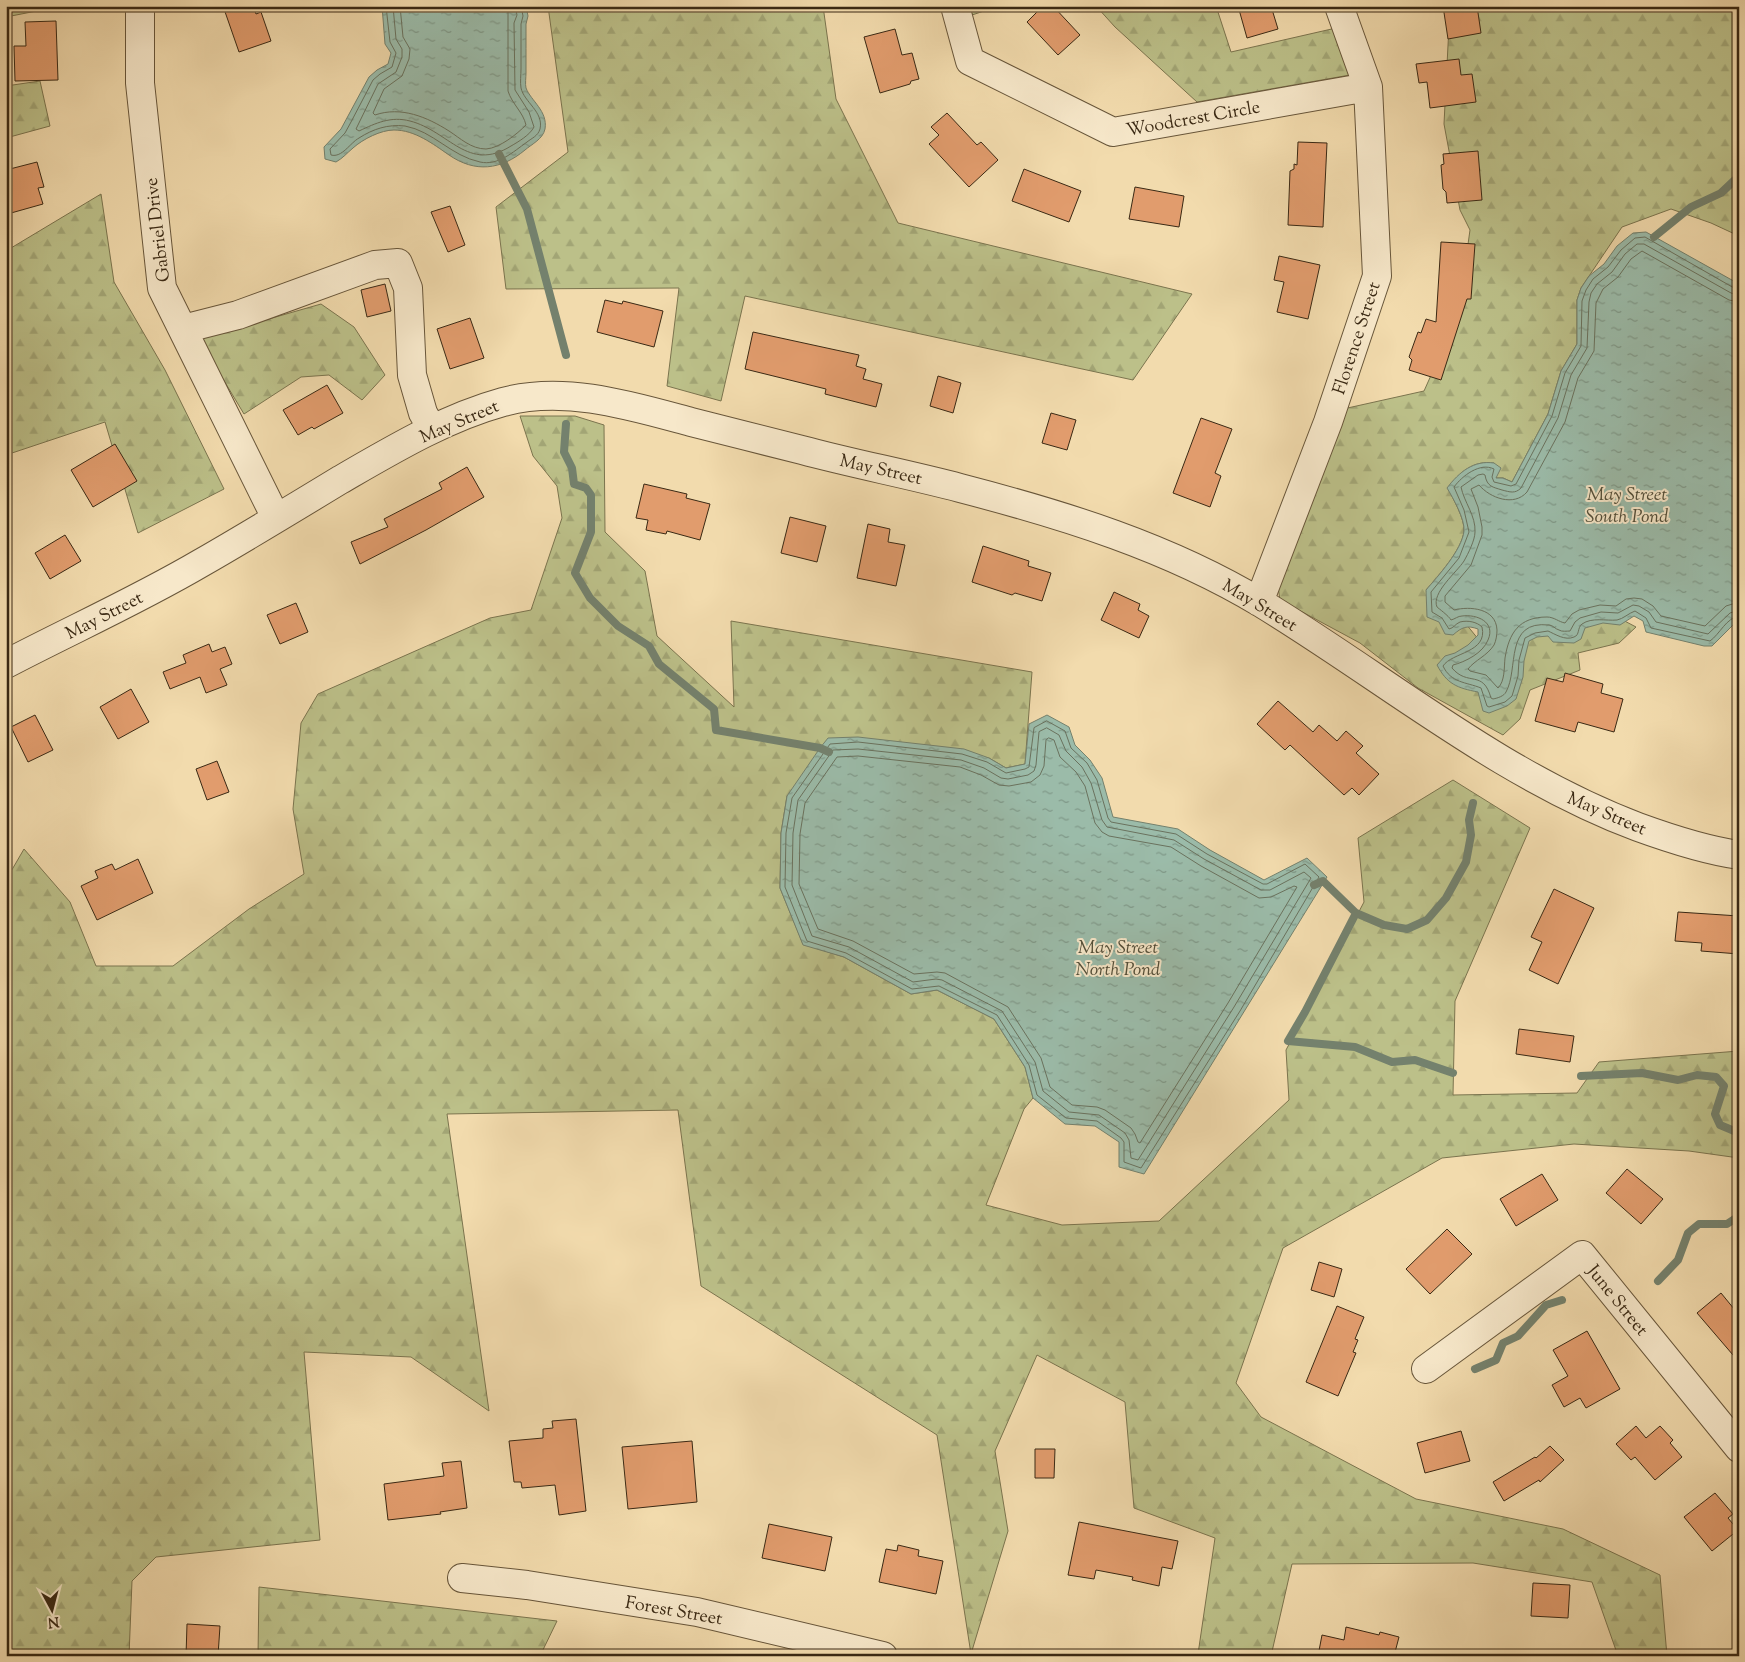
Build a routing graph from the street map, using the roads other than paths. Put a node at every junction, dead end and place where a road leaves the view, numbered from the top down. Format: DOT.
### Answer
graph roads {
  1 [pos="140,6"];
  2 [pos="955,6"];
  3 [pos="1339,6"];
  4 [pos="1368,87"];
  5 [pos="183,329"];
  6 [pos="432,430"];
  7 [pos="276,518"];
  8 [pos="1259,602"];
  9 [pos="6,664"];
  10 [pos="1739,855"];
  11 [pos="1426,1369"];
  12 [pos="1739,1448"];
  13 [pos="462,1578"];
  14 [pos="883,1656"];
  1 -- 5 [label="street, Gabriel Drive"];
  2 -- 4 [label="street, Woodcrest Circle"];
  3 -- 4 [label="street, Florence Street"];
  4 -- 8 [label="street, Florence Street"];
  5 -- 6 [label="street"];
  5 -- 7 [label="street, Gabriel Drive"];
  6 -- 7 [label="street, May Street"];
  6 -- 8 [label="street, May Street"];
  7 -- 9 [label="street, May Street"];
  8 -- 10 [label="street, May Street"];
  11 -- 12 [label="street, June Street"];
  13 -- 14 [label="street, Forest Street"];
}
